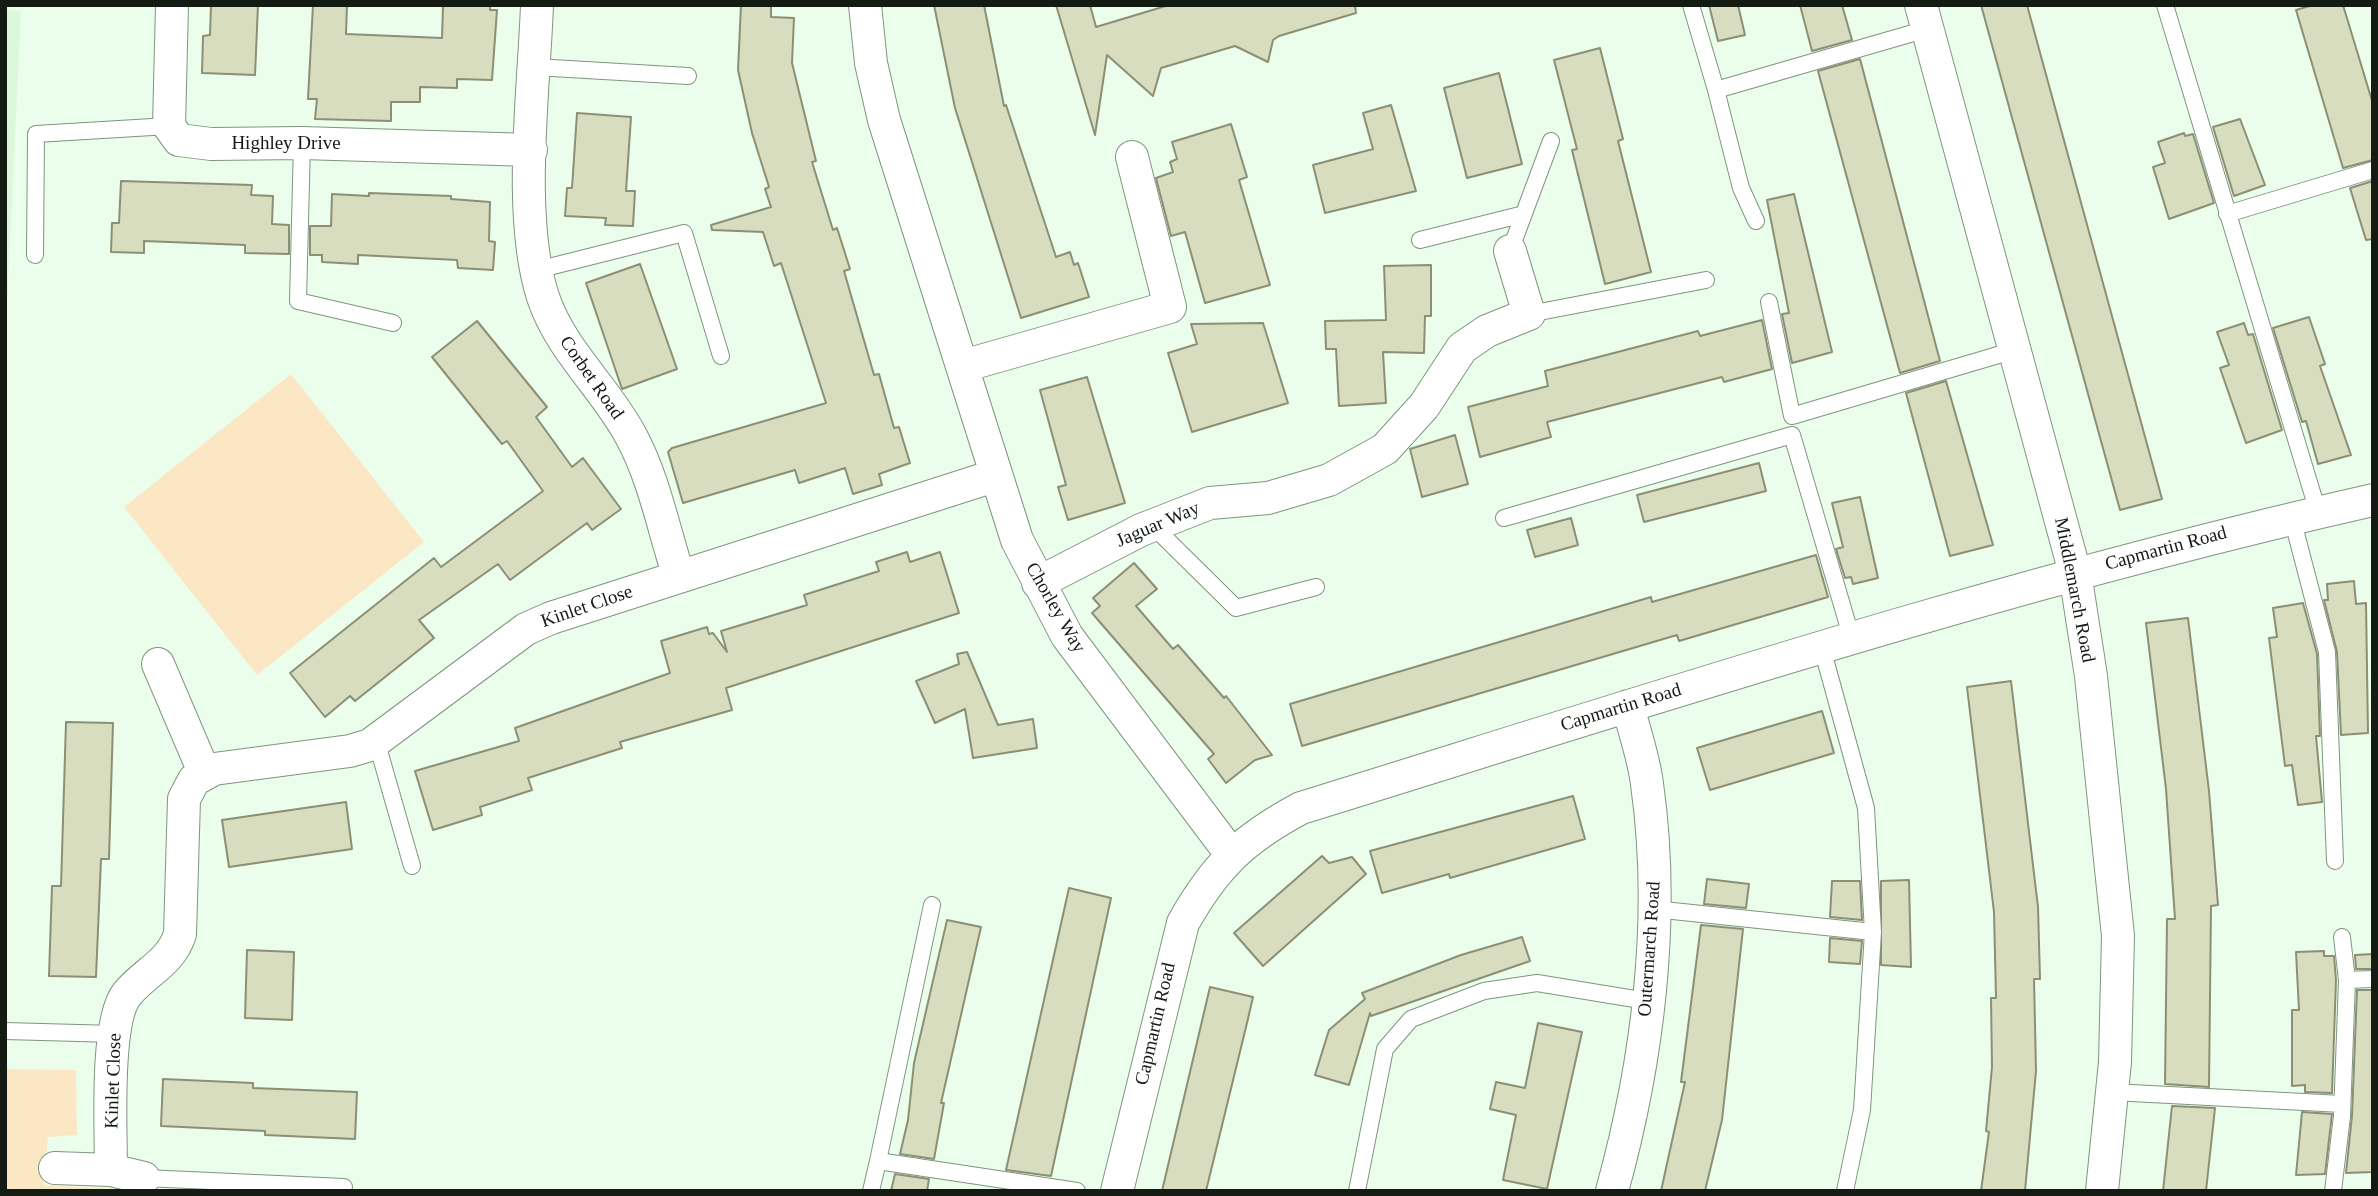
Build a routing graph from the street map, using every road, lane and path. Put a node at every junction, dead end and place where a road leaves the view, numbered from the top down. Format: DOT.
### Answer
graph roads {
  1 [pos="172,5"];
  2 [pos="537,5"];
  3 [pos="865,5"];
  4 [pos="1691,5"];
  5 [pos="2165,5"];
  6 [pos="1924,17"];
  7 [pos="535,67"];
  8 [pos="688,76"];
  9 [pos="1716,90"];
  10 [pos="169,126"];
  11 [pos="1551,141"];
  12 [pos="302,143"];
  13 [pos="531,150"];
  14 [pos="1132,157"];
  15 [pos="2373,170"];
  16 [pos="1524,214"];
  17 [pos="2227,215"];
  18 [pos="1756,221"];
  19 [pos="1420,240"];
  20 [pos="1510,251"];
  21 [pos="36,255"];
  22 [pos="537,270"];
  23 [pos="1706,280"];
  24 [pos="1769,302"];
  25 [pos="1529,314"];
  26 [pos="393,323"];
  27 [pos="2015,351"];
  28 [pos="721,356"];
  29 [pos="963,366"];
  30 [pos="994,476"];
  31 [pos="2373,500"];
  32 [pos="2305,515"];
  33 [pos="1504,518"];
  34 [pos="1153,526"];
  35 [pos="2074,573"];
  36 [pos="679,577"];
  37 [pos="1038,583"];
  38 [pos="1316,587"];
  39 [pos="1853,639"];
  40 [pos="1822,648"];
  41 [pos="158,664"];
  42 [pos="1628,706"];
  43 [pos="376,740"];
  44 [pos="204,772"];
  45 [pos="1231,854"];
  46 [pos="2335,861"];
  47 [pos="412,866"];
  48 [pos="932,905"];
  49 [pos="1654,909"];
  50 [pos="1873,932"];
  51 [pos="2342,937"];
  52 [pos="2373,979"];
  53 [pos="2347,980"];
  54 [pos="1647,1001"];
  55 [pos="5,1031"];
  56 [pos="115,1034"];
  57 [pos="2112,1093"];
  58 [pos="2342,1104"];
  59 [pos="878,1161"];
  60 [pos="55,1168"];
  61 [pos="111,1170"];
  62 [pos="144,1178"];
  63 [pos="344,1187"];
  64 [pos="871,1191"];
  65 [pos="1077,1191"];
  66 [pos="1117,1191"];
  67 [pos="1357,1191"];
  68 [pos="1612,1191"];
  69 [pos="1844,1191"];
  70 [pos="2102,1191"];
  71 [pos="2333,1191"];
  1 -- 10 [label="street"];
  2 -- 7 [label="street, Corbet Road"];
  3 -- 29 [label="street, Chorley Way"];
  4 -- 9 [label="lane"];
  5 -- 17 [label="lane"];
  6 -- 9 [label="lane"];
  6 -- 27 [label="street, Middlemarch Road"];
  7 -- 8 [label="lane"];
  7 -- 13 [label="street, Corbet Road"];
  9 -- 18 [label="lane"];
  10 -- 12 [label="street, Highley Drive"];
  10 -- 21 [label="lane"];
  11 -- 16 [label="lane"];
  12 -- 13 [label="street, Highley Drive"];
  12 -- 26 [label="lane"];
  13 -- 22 [label="street, Corbet Road"];
  14 -- 29 [label="street"];
  15 -- 17 [label="lane"];
  16 -- 19 [label="lane"];
  16 -- 20 [label="lane"];
  17 -- 32 [label="lane"];
  20 -- 25 [label="street"];
  22 -- 28 [label="lane"];
  22 -- 36 [label="street, Corbet Road"];
  23 -- 25 [label="lane"];
  24 -- 27 [label="lane"];
  25 -- 34 [label="street, Jaguar Way"];
  27 -- 35 [label="street, Middlemarch Road"];
  29 -- 30 [label="street, Chorley Way"];
  30 -- 36 [label="street, Kinlet Close"];
  30 -- 37 [label="street, Chorley Way"];
  31 -- 32 [label="street, Capmartin Road"];
  32 -- 35 [label="street, Capmartin Road"];
  32 -- 46 [label="lane"];
  33 -- 39 [label="lane"];
  34 -- 37 [label="street, Jaguar Way"];
  34 -- 38 [label="lane"];
  35 -- 39 [label="street, Capmartin Road"];
  35 -- 57 [label="street, Middlemarch Road"];
  36 -- 43 [label="street, Kinlet Close"];
  37 -- 45 [label="street, Chorley Way"];
  39 -- 40 [label="street, Capmartin Road"];
  40 -- 42 [label="street, Capmartin Road"];
  40 -- 50 [label="lane"];
  41 -- 44 [label="street"];
  42 -- 45 [label="street, Capmartin Road"];
  42 -- 49 [label="street, Outermarch Road"];
  43 -- 44 [label="street, Kinlet Close"];
  43 -- 47 [label="lane"];
  44 -- 56 [label="street, Kinlet Close"];
  45 -- 66 [label="street, Capmartin Road"];
  48 -- 59 [label="lane"];
  49 -- 50 [label="lane"];
  49 -- 54 [label="street, Outermarch Road"];
  50 -- 69 [label="lane"];
  51 -- 53 [label="lane"];
  52 -- 53 [label="lane"];
  53 -- 58 [label="lane"];
  54 -- 67 [label="lane"];
  54 -- 68 [label="street, Outermarch Road"];
  55 -- 56 [label="lane"];
  56 -- 61 [label="street, Kinlet Close"];
  57 -- 58 [label="lane"];
  57 -- 70 [label="street, Middlemarch Road"];
  58 -- 71 [label="lane"];
  59 -- 64 [label="lane"];
  59 -- 65 [label="lane"];
  60 -- 61 [label="street"];
  61 -- 62 [label="street"];
  62 -- 63 [label="lane"];
}
